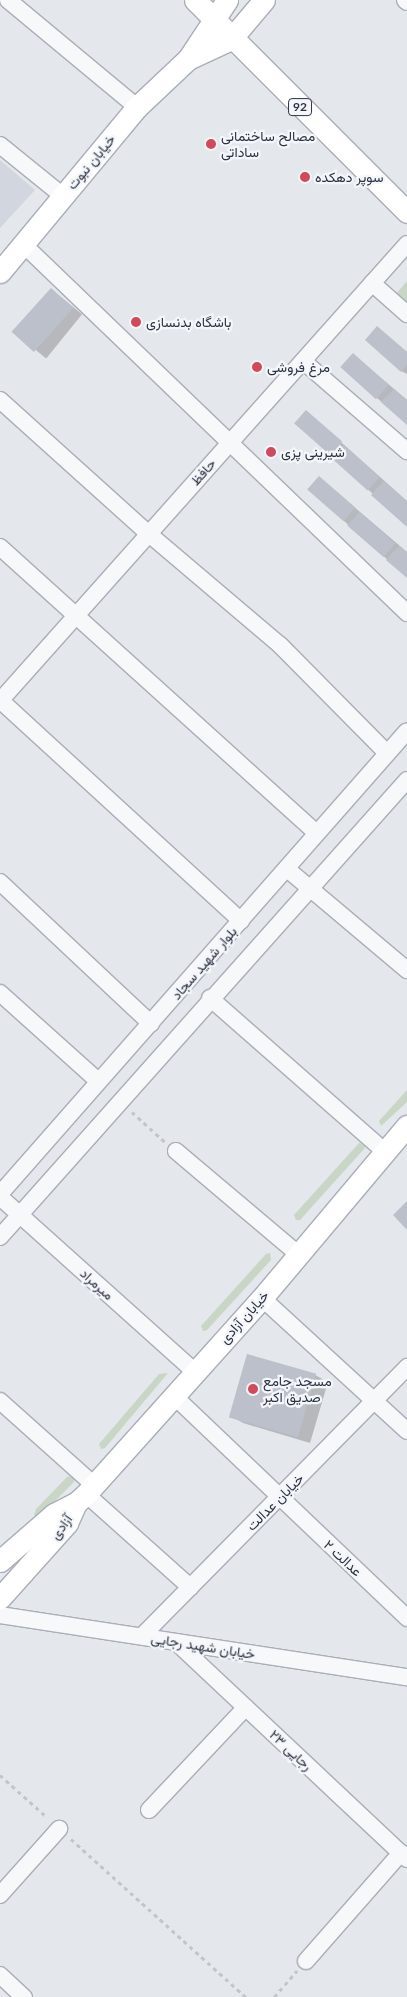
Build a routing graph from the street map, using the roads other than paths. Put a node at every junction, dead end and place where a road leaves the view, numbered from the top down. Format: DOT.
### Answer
graph roads {
  1 [pos="8,0"];
  2 [pos="195,0"];
  3 [pos="227,0"];
  4 [pos="264,0"];
  5 [pos="213,16"];
  6 [pos="231,39"];
  7 [pos="188,59"];
  8 [pos="137,107"];
  9 [pos="0,145"];
  10 [pos="63,196"];
  11 [pos="407,212"];
  12 [pos="23,244"];
  13 [pos="407,244"];
  14 [pos="0,272"];
  15 [pos="372,283"];
  16 [pos="407,314"];
  17 [pos="303,361"];
  18 [pos="0,400"];
  19 [pos="229,444"];
  20 [pos="407,451"];
  21 [pos="149,534"];
  22 [pos="0,548"];
  23 [pos="407,613"];
  24 [pos="76,615"];
  25 [pos="0,701"];
  26 [pos="407,731"];
  27 [pos="387,753"];
  28 [pos="407,780"];
  29 [pos="316,833"];
  30 [pos="287,869"];
  31 [pos="0,882"];
  32 [pos="309,888"];
  33 [pos="241,921"];
  34 [pos="402,966"];
  35 [pos="0,993"];
  36 [pos="210,998"];
  37 [pos="151,1024"];
  38 [pos="98,1081"];
  39 [pos="407,1126"];
  40 [pos="176,1151"];
  41 [pos="385,1152"];
  42 [pos="0,1196"];
  43 [pos="20,1214"];
  44 [pos="0,1237"];
  45 [pos="299,1255"];
  46 [pos="262,1298"];
  47 [pos="407,1367"];
  48 [pos="194,1371"];
  49 [pos="174,1396"];
  50 [pos="374,1400"];
  51 [pos="0,1401"];
  52 [pos="407,1431"];
  53 [pos="85,1494"];
  54 [pos="280,1497"];
  55 [pos="0,1561"];
  56 [pos="190,1586"];
  57 [pos="0,1598"];
  58 [pos="0,1616"];
  59 [pos="407,1618"];
  60 [pos="142,1636"];
  61 [pos="176,1642"];
  62 [pos="407,1677"];
  63 [pos="246,1707"];
  64 [pos="149,1810"];
  65 [pos="59,1828"];
  66 [pos="404,1856"];
  67 [pos="0,1895"];
  68 [pos="306,1961"];
  69 [pos="0,1975"];
  70 [pos="24,1997"];
  1 -- 8 [label="street"];
  2 -- 5 [label="main road, 92"];
  3 -- 5 [label="main road, خیابان نبوت"];
  4 -- 6 [label="main road, خیابان نبوت"];
  5 -- 6 [label="main road, 92"];
  5 -- 7 [label="main road, خیابان نبوت"];
  6 -- 7 [label="main road, خیابان نبوت"];
  6 -- 11 [label="main road, 92"];
  7 -- 8 [label="main road, خیابان نبوت"];
  8 -- 10 [label="main road, خیابان نبوت"];
  9 -- 10 [label="street"];
  10 -- 12 [label="main road, خیابان نبوت"];
  12 -- 14 [label="main road, خیابان نبوت"];
  12 -- 19 [label="street"];
  13 -- 15 [label="street, حافظ"];
  15 -- 16 [label="street"];
  15 -- 17 [label="street, حافظ"];
  17 -- 19 [label="street, حافظ"];
  17 -- 20 [label="street"];
  18 -- 21 [label="street"];
  19 -- 21 [label="street, حافظ"];
  19 -- 23 [label="street"];
  21 -- 24 [label="street, حافظ"];
  21 -- 27 [label="street"];
  22 -- 24 [label="street"];
  24 -- 25 [label="street, حافظ"];
  24 -- 29 [label="street"];
  25 -- 33 [label="street"];
  26 -- 27 [label="street, بلوار شهید سجاد"];
  27 -- 29 [label="street, بلوار شهید سجاد"];
  28 -- 32 [label="street, بلوار شهید سجاد"];
  29 -- 30 [label="street, بلوار شهید سجاد"];
  30 -- 32 [label="street"];
  30 -- 33 [label="street, بلوار شهید سجاد"];
  31 -- 37 [label="street"];
  32 -- 34 [label="street"];
  32 -- 36 [label="street, بلوار شهید سجاد"];
  33 -- 37 [label="street, بلوار شهید سجاد"];
  35 -- 38 [label="street"];
  36 -- 41 [label="street"];
  36 -- 43 [label="street, بلوار شهید سجاد"];
  37 -- 38 [label="street, بلوار شهید سجاد"];
  38 -- 42 [label="street, بلوار شهید سجاد"];
  39 -- 41 [label="main road, خیابان آزادی"];
  40 -- 45 [label="street"];
  41 -- 45 [label="main road, خیابان آزادی"];
  42 -- 43 [label="street, میرمراد"];
  43 -- 44 [label="street, بلوار شهید سجاد"];
  43 -- 48 [label="street, میرمراد"];
  45 -- 46 [label="main road, خیابان آزادی"];
  46 -- 48 [label="main road, خیابان آزادی"];
  46 -- 50 [label="street"];
  47 -- 50 [label="street, خیابان عدالت"];
  48 -- 49 [label="main road, خیابان آزادی"];
  49 -- 53 [label="main road, خیابان آزادی"];
  49 -- 54 [label="street, عدالت ۲"];
  50 -- 52 [label="street"];
  50 -- 54 [label="street, خیابان عدالت"];
  51 -- 53 [label="street"];
  53 -- 55 [label="main road, آزادی"];
  53 -- 56 [label="street"];
  53 -- 57 [label="main road, آزادی"];
  54 -- 56 [label="street, خیابان عدالت"];
  54 -- 59 [label="street, عدالت ۲"];
  56 -- 60 [label="street, خیابان عدالت"];
  58 -- 60 [label="street, خیابان شهید رجایی"];
  60 -- 61 [label="street, خیابان شهید رجایی"];
  61 -- 62 [label="street, خیابان شهید رجایی"];
  61 -- 63 [label="street, رجایی ۲۳"];
  63 -- 64 [label="street"];
  63 -- 66 [label="street, رجایی ۲۳"];
  65 -- 67 [label="street"];
  66 -- 68 [label="street"];
  69 -- 70 [label="street"];
}
